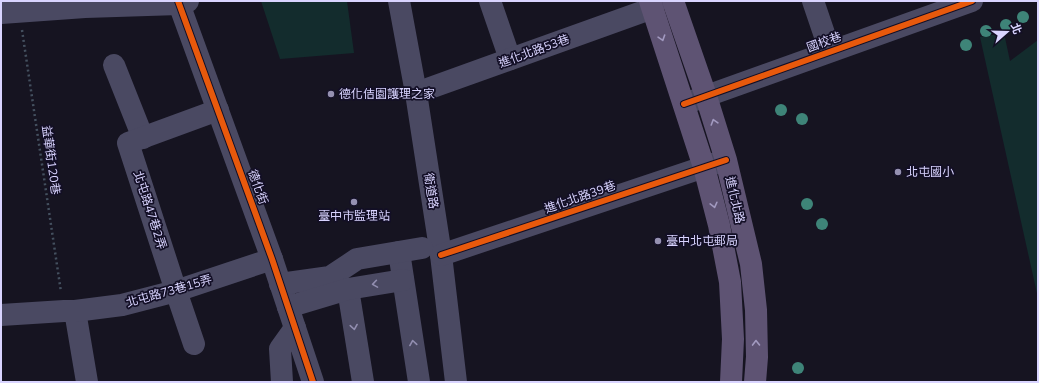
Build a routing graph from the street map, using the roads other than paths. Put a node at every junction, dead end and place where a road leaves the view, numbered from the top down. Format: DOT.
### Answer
graph roads {
  1 [pos="399,1"];
  2 [pos="490,1"];
  3 [pos="673,1"];
  4 [pos="813,1"];
  5 [pos="972,1"];
  6 [pos="182,2"];
  7 [pos="651,5"];
  8 [pos="932,8"];
  9 [pos="10,13"];
  10 [pos="830,52"];
  11 [pos="510,59"];
  12 [pos="114,65"];
  13 [pos="416,93"];
  14 [pos="706,96"];
  15 [pos="684,104"];
  16 [pos="218,110"];
  17 [pos="143,138"];
  18 [pos="726,160"];
  19 [pos="704,167"];
  20 [pos="399,252"];
  21 [pos="432,252"];
  22 [pos="272,259"];
  23 [pos="403,280"];
  24 [pos="280,284"];
  25 [pos="348,289"];
  26 [pos="176,291"];
  27 [pos="288,307"];
  28 [pos="69,311"];
  29 [pos="1,315"];
  30 [pos="295,328"];
  31 [pos="194,344"];
  32 [pos="87,382"];
  33 [pos="282,382"];
  34 [pos="313,382"];
  35 [pos="363,382"];
  36 [pos="419,382"];
  37 [pos="456,382"];
  38 [pos="731,382"];
  39 [pos="755,382"];
  1 -- 13 [label="street, 衛道路"];
  2 -- 11 [label="street"];
  3 -- 14 [label="main road, 進化北路"];
  4 -- 10 [label="street"];
  5 -- 8 [label="street, 國校巷"];
  6 -- 9 [label="street"];
  6 -- 16 [label="street, 德化街"];
  7 -- 11 [label="street, 進化北路53巷"];
  7 -- 15 [label="main road, 進化北路, one-way"];
  8 -- 10 [label="street, 國校巷"];
  10 -- 14 [label="street, 國校巷"];
  11 -- 13 [label="street, 進化北路53巷"];
  12 -- 17 [label="street"];
  13 -- 21 [label="street, 衛道路"];
  14 -- 15 [label="street, 國校巷"];
  18 -- 14 [label="main road, 進化北路, one-way"];
  15 -- 19 [label="main road, 進化北路"];
  16 -- 17 [label="street, 北屯路47巷2弄"];
  16 -- 22 [label="street, 德化街"];
  17 -- 26 [label="street, 北屯路47巷2弄"];
  18 -- 19 [label="street, 進化北路39巷"];
  39 -- 18 [label="main road, 進化北路, one-way"];
  19 -- 21 [label="street, 進化北路39巷"];
  19 -- 38 [label="main road, 進化北路, one-way"];
  20 -- 21 [label="street, 進化北路39巷"];
  20 -- 23 [label="street"];
  20 -- 24 [label="street, 進化北路39巷"];
  21 -- 37 [label="street, 衛道路"];
  22 -- 24 [label="street, 德化街"];
  22 -- 26 [label="street, 北屯路73巷15弄"];
  23 -- 25 [label="street, one-way"];
  36 -- 23 [label="street, one-way"];
  24 -- 27 [label="street, 德化街"];
  25 -- 27 [label="street"];
  25 -- 35 [label="street, one-way"];
  26 -- 28 [label="street, 北屯路73巷15弄"];
  26 -- 31 [label="street"];
  27 -- 30 [label="street, 德化街"];
  28 -- 29 [label="street, 北屯路73巷15弄"];
  28 -- 32 [label="street"];
  30 -- 33 [label="street"];
  30 -- 34 [label="street, 德化街"];
}
